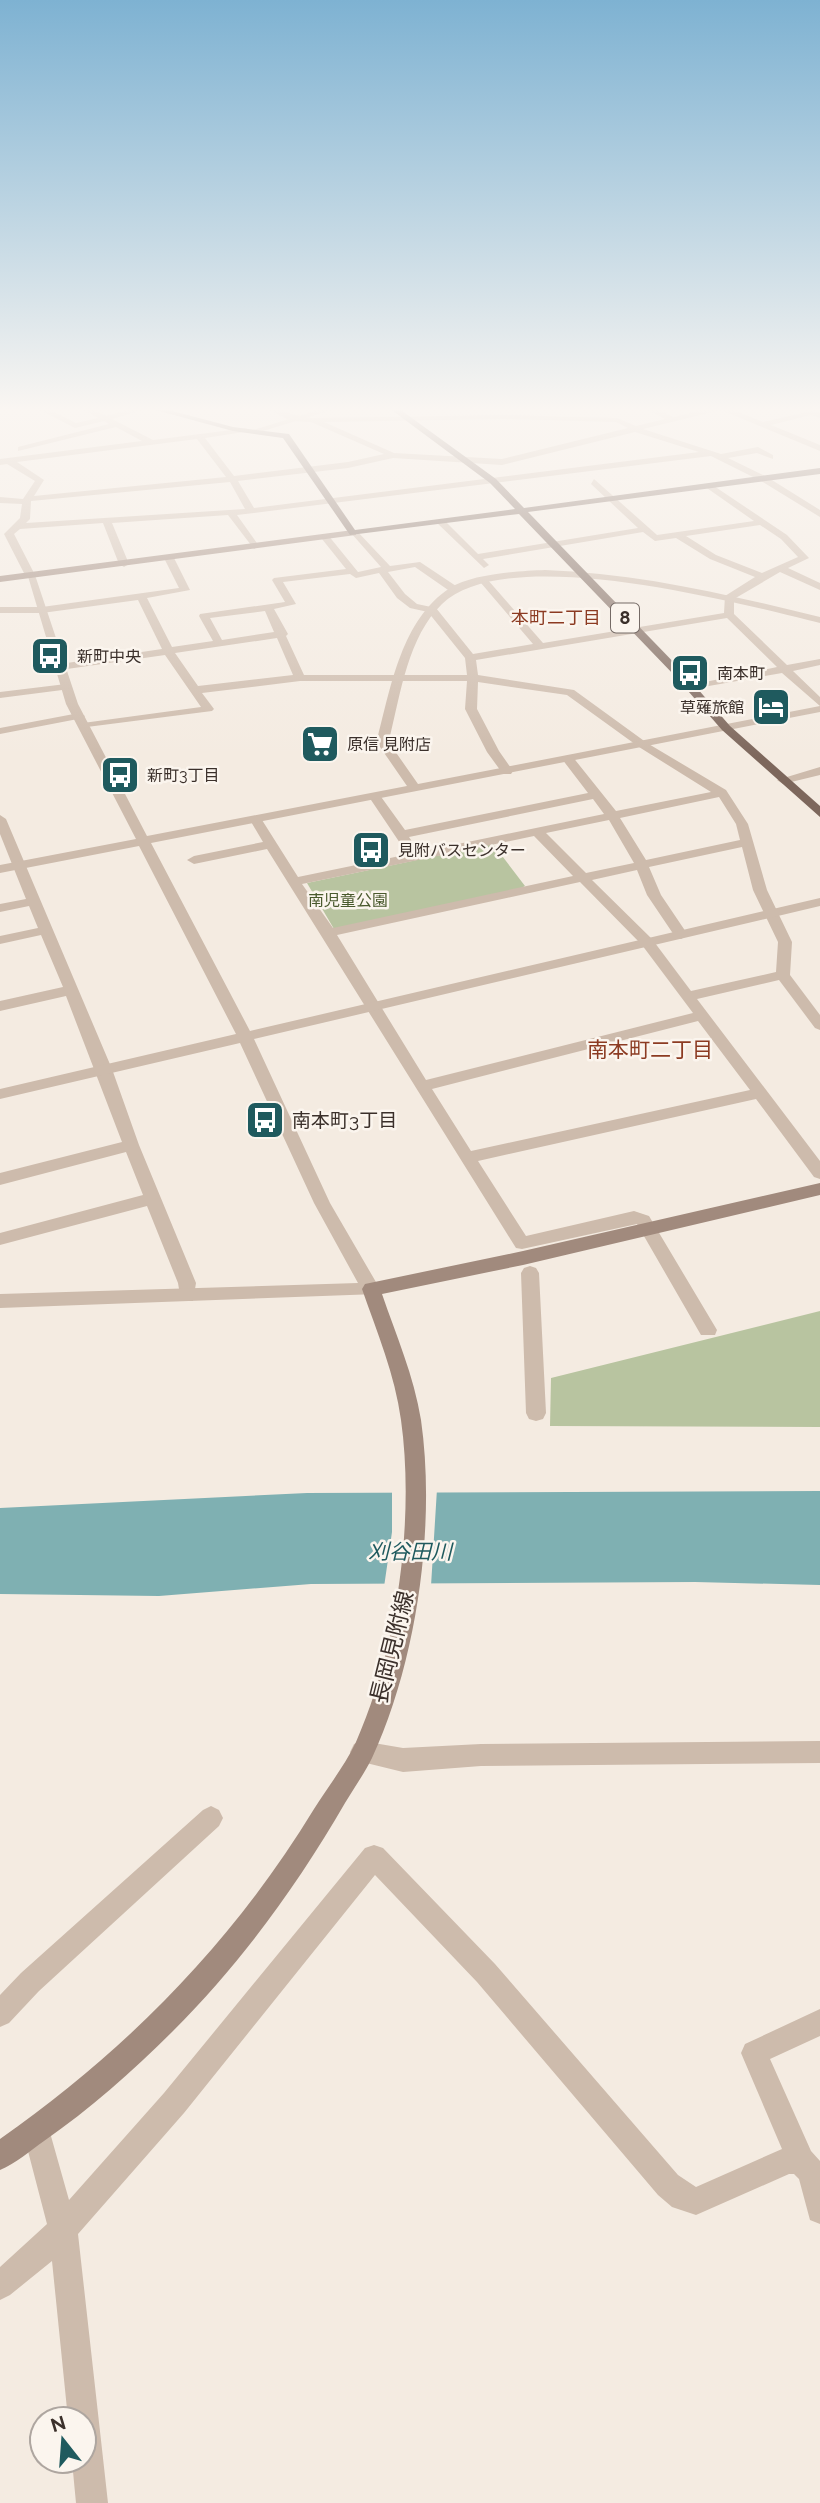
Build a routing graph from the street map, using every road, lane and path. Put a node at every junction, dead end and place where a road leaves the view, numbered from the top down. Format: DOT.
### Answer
graph roads {
  1 [pos="45,525"];
  2 [pos="108,525"];
  3 [pos="239,525"];
  4 [pos="348,525"];
  5 [pos="413,525"];
  6 [pos="444,525"];
  7 [pos="535,525"];
  8 [pos="641,525"];
  9 [pos="745,525"];
  10 [pos="767,525"];
  11 [pos="19,526"];
  12 [pos="646,529"];
  13 [pos="354,533"];
  14 [pos="678,535"];
  15 [pos="325,537"];
  16 [pos="12,538"];
  17 [pos="0,540"];
  18 [pos="552,544"];
  19 [pos="254,546"];
  20 [pos="477,557"];
  21 [pos="169,558"];
  22 [pos="124,564"];
  23 [pos="781,569"];
  24 [pos="352,570"];
  25 [pos="384,570"];
  26 [pos="582,573"];
  27 [pos="30,575"];
  28 [pos="762,576"];
  29 [pos="496,577"];
  30 [pos="0,579"];
  31 [pos="484,581"];
  32 [pos="820,587"];
  33 [pos="455,590"];
  34 [pos="142,598"];
  35 [pos="730,598"];
  36 [pos="268,607"];
  37 [pos="0,610"];
  38 [pos="42,610"];
  39 [pos="432,610"];
  40 [pos="729,615"];
  41 [pos="820,620"];
  42 [pos="637,631"];
  43 [pos="282,634"];
  44 [pos="219,643"];
  45 [pos="541,646"];
  46 [pos="168,651"];
  47 [pos="470,658"];
  48 [pos="820,662"];
  49 [pos="60,667"];
  50 [pos="786,668"];
  51 [pos="400,676"];
  52 [pos="300,678"];
  53 [pos="473,678"];
  54 [pos="66,687"];
  55 [pos="690,688"];
  56 [pos="195,690"];
  57 [pos="0,695"];
  58 [pos="820,703"];
  59 [pos="820,709"];
  60 [pos="81,721"];
  61 [pos="726,729"];
  62 [pos="0,731"];
  63 [pos="643,745"];
  64 [pos="568,760"];
  65 [pos="507,771"];
  66 [pos="820,771"];
  67 [pos="783,780"];
  68 [pos="415,789"];
  69 [pos="722,793"];
  70 [pos="597,795"];
  71 [pos="375,797"];
  72 [pos="820,813"];
  73 [pos="612,815"];
  74 [pos="0,819"];
  75 [pos="256,820"];
  76 [pos="537,832"];
  77 [pos="401,835"];
  78 [pos="145,841"];
  79 [pos="748,842"];
  80 [pos="271,844"];
  81 [pos="418,856"];
  82 [pos="194,860"];
  83 [pos="19,865"];
  84 [pos="642,865"];
  85 [pos="0,869"];
  86 [pos="586,879"];
  87 [pos="294,882"];
  88 [pos="34,901"];
  89 [pos="820,902"];
  90 [pos="0,908"];
  91 [pos="770,914"];
  92 [pos="47,930"];
  93 [pos="329,933"];
  94 [pos="681,934"];
  95 [pos="0,940"];
  96 [pos="647,942"];
  97 [pos="783,975"];
  98 [pos="71,990"];
  99 [pos="689,996"];
  100 [pos="0,1006"];
  101 [pos="372,1006"];
  102 [pos="704,1015"];
  103 [pos="820,1025"];
  104 [pos="245,1036"];
  105 [pos="104,1069"];
  106 [pos="422,1086"];
  107 [pos="760,1093"];
  108 [pos="0,1094"];
  109 [pos="131,1145"];
  110 [pos="468,1157"];
  111 [pos="820,1173"];
  112 [pos="0,1179"];
  113 [pos="820,1189"];
  114 [pos="152,1199"];
  115 [pos="647,1229"];
  116 [pos="0,1239"];
  117 [pos="530,1273"];
  118 [pos="371,1289"];
  119 [pos="187,1296"];
  120 [pos="0,1301"];
  121 [pos="708,1330"];
  122 [pos="536,1413"];
  123 [pos="364,1748"];
  124 [pos="820,1752"];
  125 [pos="211,1818"];
  126 [pos="0,2014"];
  127 [pos="820,2022"];
  128 [pos="37,2132"];
  129 [pos="0,2156"];
  130 [pos="801,2161"];
  131 [pos="820,2210"];
  132 [pos="63,2229"];
  133 [pos="0,2285"];
  134 [pos="82,2405"];
  135 [pos="89,2475"];
  136 [pos="92,2503"];
  1 -- 11 [label="street"];
  2 -- 22 [label="street"];
  3 -- 19 [label="street"];
  4 -- 13 [label="main road"];
  5 -- 13 [label="main road"];
  6 -- 20 [label="street"];
  7 -- 18 [label="main road, 8"];
  8 -- 12 [label="street"];
  9 -- 14 [label="street"];
  10 -- 23 [label="street"];
  11 -- 16 [label="street"];
  12 -- 14 [label="street"];
  12 -- 18 [label="street"];
  13 -- 15 [label="main road"];
  13 -- 25 [label="street"];
  14 -- 28 [label="street"];
  15 -- 19 [label="main road"];
  15 -- 24 [label="street"];
  16 -- 17 [label="street"];
  16 -- 27 [label="street"];
  18 -- 20 [label="street"];
  18 -- 26 [label="main road, 8"];
  19 -- 21 [label="main road"];
  20 -- 29 [label="street"];
  21 -- 22 [label="main road"];
  21 -- 34 [label="street"];
  22 -- 27 [label="main road"];
  23 -- 28 [label="street"];
  23 -- 32 [label="street"];
  24 -- 25 [label="street"];
  24 -- 36 [label="street"];
  25 -- 33 [label="street"];
  25 -- 39 [label="street"];
  26 -- 29 [label="street"];
  26 -- 35 [label="street"];
  26 -- 42 [label="main road, 8"];
  27 -- 30 [label="main road"];
  27 -- 38 [label="street"];
  28 -- 35 [label="street"];
  29 -- 31 [label="street"];
  31 -- 33 [label="street"];
  31 -- 45 [label="street"];
  33 -- 39 [label="street"];
  34 -- 38 [label="street"];
  34 -- 46 [label="street"];
  35 -- 40 [label="street"];
  35 -- 41 [label="street"];
  36 -- 43 [label="street"];
  36 -- 44 [label="street"];
  37 -- 38 [label="street"];
  38 -- 49 [label="street"];
  39 -- 47 [label="street"];
  39 -- 51 [label="street"];
  40 -- 42 [label="street"];
  40 -- 50 [label="street"];
  42 -- 45 [label="street"];
  42 -- 55 [label="main road, 8"];
  43 -- 44 [label="street"];
  43 -- 52 [label="street"];
  44 -- 46 [label="street"];
  45 -- 47 [label="street"];
  46 -- 49 [label="street"];
  46 -- 56 [label="street"];
  47 -- 53 [label="street"];
  48 -- 50 [label="street"];
  49 -- 54 [label="street"];
  50 -- 55 [label="street"];
  50 -- 58 [label="street"];
  51 -- 52 [label="street"];
  51 -- 53 [label="street"];
  51 -- 68 [label="street"];
  52 -- 56 [label="street"];
  53 -- 63 [label="street"];
  53 -- 65 [label="street"];
  54 -- 57 [label="street"];
  54 -- 60 [label="street"];
  55 -- 61 [label="main road, 8"];
  56 -- 60 [label="street"];
  59 -- 61 [label="street"];
  60 -- 62 [label="street"];
  60 -- 78 [label="street"];
  61 -- 63 [label="street"];
  61 -- 67 [label="main road, 8"];
  63 -- 64 [label="street"];
  63 -- 69 [label="street"];
  64 -- 65 [label="street"];
  64 -- 70 [label="street"];
  65 -- 68 [label="street"];
  66 -- 67 [label="street"];
  67 -- 72 [label="main road, 8"];
  68 -- 71 [label="street"];
  69 -- 73 [label="street"];
  69 -- 79 [label="street"];
  70 -- 73 [label="street"];
  70 -- 77 [label="street"];
  71 -- 75 [label="street"];
  71 -- 77 [label="street"];
  73 -- 76 [label="street"];
  73 -- 84 [label="street"];
  74 -- 83 [label="street"];
  75 -- 78 [label="street"];
  75 -- 80 [label="street"];
  76 -- 81 [label="street"];
  76 -- 86 [label="street"];
  77 -- 81 [label="street"];
  78 -- 83 [label="street"];
  78 -- 104 [label="street"];
  79 -- 84 [label="street"];
  79 -- 91 [label="street"];
  80 -- 82 [label="street"];
  80 -- 87 [label="street"];
  81 -- 87 [label="street"];
  83 -- 85 [label="street"];
  83 -- 88 [label="street"];
  84 -- 86 [label="street"];
  84 -- 94 [label="street"];
  86 -- 93 [label="street"];
  86 -- 96 [label="street"];
  87 -- 93 [label="street"];
  88 -- 90 [label="street"];
  88 -- 92 [label="street"];
  89 -- 91 [label="street"];
  91 -- 94 [label="street"];
  91 -- 97 [label="street"];
  92 -- 95 [label="street"];
  92 -- 98 [label="street"];
  93 -- 101 [label="street"];
  94 -- 96 [label="street"];
  96 -- 99 [label="street"];
  96 -- 101 [label="street"];
  97 -- 99 [label="street"];
  97 -- 103 [label="street"];
  98 -- 100 [label="street"];
  98 -- 105 [label="street"];
  99 -- 102 [label="street"];
  101 -- 104 [label="street"];
  101 -- 106 [label="street"];
  102 -- 106 [label="street"];
  102 -- 107 [label="street"];
  104 -- 105 [label="street"];
  104 -- 118 [label="street"];
  105 -- 108 [label="street"];
  105 -- 109 [label="street"];
  106 -- 110 [label="street"];
  107 -- 110 [label="street"];
  107 -- 111 [label="street"];
  109 -- 112 [label="street"];
  109 -- 114 [label="street"];
  110 -- 115 [label="street"];
  113 -- 115 [label="main road"];
  114 -- 116 [label="street"];
  114 -- 119 [label="street"];
  115 -- 118 [label="main road"];
  115 -- 121 [label="street"];
  117 -- 122 [label="street"];
  118 -- 119 [label="street"];
  118 -- 123 [label="main road, 長岡見附線"];
  119 -- 120 [label="street"];
  123 -- 124 [label="street"];
  123 -- 128 [label="main road, 長岡見附線"];
  125 -- 126 [label="street"];
  127 -- 130 [label="street"];
  128 -- 129 [label="main road, 長岡見附線"];
  128 -- 132 [label="street"];
  130 -- 131 [label="street"];
  130 -- 132 [label="street"];
  132 -- 133 [label="street"];
  132 -- 134 [label="street"];
  135 -- 136 [label="street"];
}
